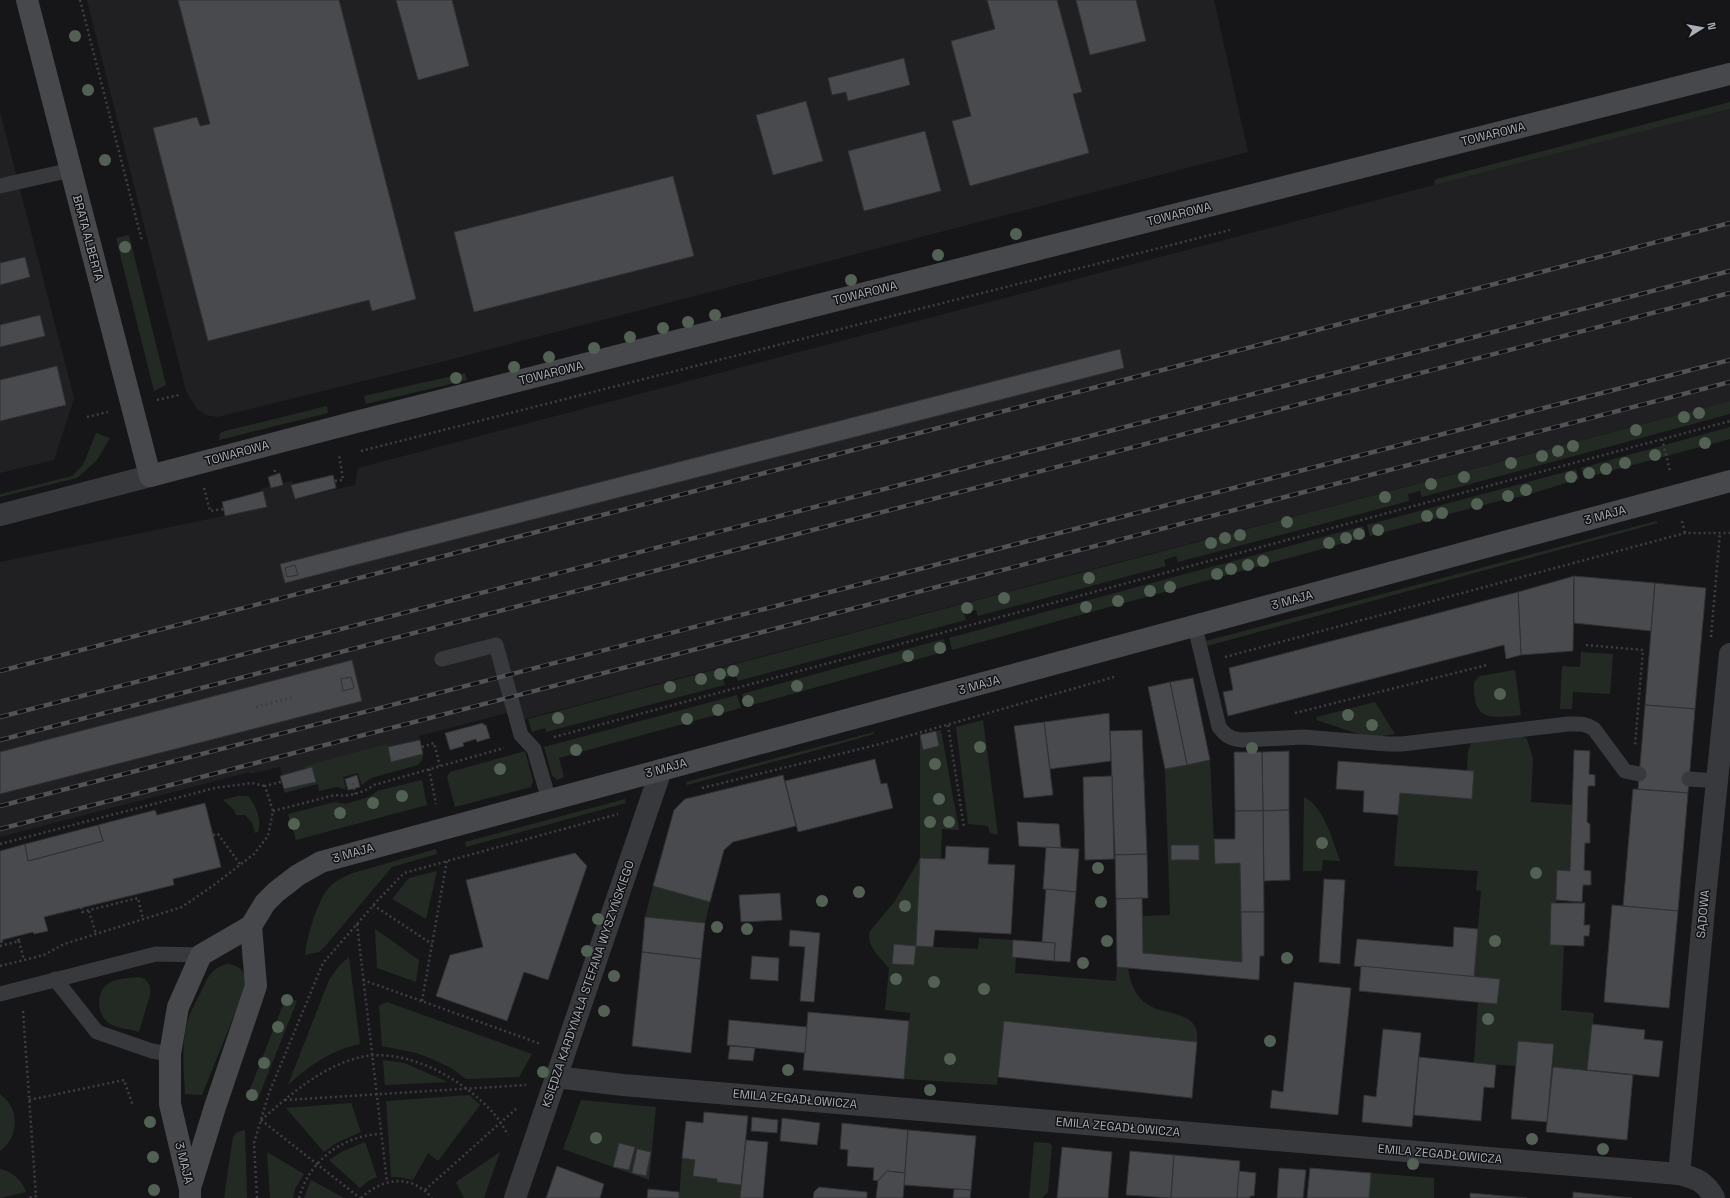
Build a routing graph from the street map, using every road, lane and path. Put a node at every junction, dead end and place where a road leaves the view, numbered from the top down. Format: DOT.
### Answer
graph roads {
  1 [pos="27,0"];
  2 [pos="80,0"];
  3 [pos="1730,74"];
  4 [pos="71,170"];
  5 [pos="0,186"];
  6 [pos="1235,228"];
  7 [pos="142,241"];
  8 [pos="1730,421"];
  9 [pos="361,451"];
  10 [pos="338,452"];
  11 [pos="275,468"];
  12 [pos="150,476"];
  13 [pos="275,481"];
  14 [pos="335,481"];
  15 [pos="1730,481"];
  16 [pos="204,486"];
  17 [pos="224,509"];
  18 [pos="0,515"];
  19 [pos="1730,533"];
  20 [pos="1195,627"];
  21 [pos="1586,645"];
  22 [pos="1730,654"];
  23 [pos="1202,656"];
  24 [pos="442,659"];
  25 [pos="1488,665"];
  26 [pos="1122,674"];
  27 [pos="293,697"];
  28 [pos="256,707"];
  29 [pos="1291,714"];
  30 [pos="948,725"];
  31 [pos="528,742"];
  32 [pos="422,747"];
  33 [pos="1635,752"];
  34 [pos="440,766"];
  35 [pos="429,769"];
  36 [pos="660,770"];
  37 [pos="1639,774"];
  38 [pos="1689,779"];
  39 [pos="1718,781"];
  40 [pos="282,782"];
  41 [pos="353,783"];
  42 [pos="265,786"];
  43 [pos="697,789"];
  44 [pos="355,794"];
  45 [pos="549,800"];
  46 [pos="436,805"];
  47 [pos="273,811"];
  48 [pos="646,816"];
  49 [pos="964,827"];
  50 [pos="213,835"];
  51 [pos="0,844"];
  52 [pos="447,861"];
  53 [pos="240,864"];
  54 [pos="95,903"];
  55 [pos="373,905"];
  56 [pos="81,907"];
  57 [pos="97,909"];
  58 [pos="89,911"];
  59 [pos="143,919"];
  60 [pos="357,924"];
  61 [pos="252,926"];
  62 [pos="96,934"];
  63 [pos="18,936"];
  64 [pos="19,941"];
  65 [pos="432,944"];
  66 [pos="0,946"];
  67 [pos="201,954"];
  68 [pos="24,960"];
  69 [pos="0,966"];
  70 [pos="55,979"];
  71 [pos="363,980"];
  72 [pos="0,994"];
  73 [pos="422,1001"];
  74 [pos="23,1011"];
  75 [pos="544,1045"];
  76 [pos="170,1054"];
  77 [pos="372,1056"];
  78 [pos="556,1077"];
  79 [pos="532,1085"];
  80 [pos="466,1089"];
  81 [pos="376,1094"];
  82 [pos="29,1100"];
  83 [pos="285,1100"];
  84 [pos="521,1104"];
  85 [pos="133,1106"];
  86 [pos="261,1120"];
  87 [pos="500,1123"];
  88 [pos="380,1134"];
  89 [pos="512,1140"];
  90 [pos="318,1164"];
  91 [pos="1679,1174"];
  92 [pos="386,1182"];
  93 [pos="425,1190"];
  94 [pos="190,1194"];
  95 [pos="28,1198"];
  96 [pos="258,1198"];
  97 [pos="299,1198"];
  98 [pos="360,1198"];
  99 [pos="432,1198"];
  100 [pos="515,1198"];
  101 [pos="1714,1198"];
  1 -- 4 [label="street, BRATA ALBERTA"];
  2 -- 7 [label="path"];
  3 -- 12 [label="street, TOWAROWA"];
  4 -- 5 [label="lane"];
  4 -- 12 [label="street, BRATA ALBERTA"];
  6 -- 9 [label="path"];
  8 -- 31 [label="path"];
  10 -- 14 [label="path"];
  11 -- 13 [label="path"];
  12 -- 18 [label="street, TOWAROWA"];
  15 -- 20 [label="street, 3 MAJA"];
  16 -- 17 [label="path"];
  19 -- 23 [label="path"];
  20 -- 23 [label="lane"];
  20 -- 36 [label="street, 3 MAJA"];
  21 -- 33 [label="path"];
  22 -- 39 [label="street, SĄDOWA"];
  23 -- 37 [label="lane"];
  24 -- 31 [label="lane"];
  25 -- 29 [label="path"];
  26 -- 30 [label="path"];
  27 -- 28 [label="path"];
  30 -- 43 [label="path"];
  30 -- 49 [label="path"];
  31 -- 34 [label="path"];
  31 -- 45 [label="lane"];
  32 -- 34 [label="path"];
  34 -- 35 [label="path"];
  35 -- 44 [label="path"];
  35 -- 46 [label="path"];
  36 -- 45 [label="street, 3 MAJA"];
  36 -- 48 [label="street, KSIĘDZA KARDYNAŁA STEFANA WYSZYŃSKIEGO"];
  38 -- 39 [label="lane"];
  39 -- 91 [label="street, SĄDOWA"];
  40 -- 42 [label="path"];
  41 -- 44 [label="path"];
  42 -- 47 [label="path"];
  42 -- 51 [label="path"];
  44 -- 47 [label="path"];
  45 -- 61 [label="street, 3 MAJA"];
  47 -- 53 [label="path"];
  48 -- 52 [label="path"];
  48 -- 78 [label="street, KSIĘDZA KARDYNAŁA STEFANA WYSZYŃSKIEGO"];
  50 -- 53 [label="path"];
  52 -- 55 [label="path"];
  52 -- 65 [label="path"];
  53 -- 59 [label="path"];
  54 -- 57 [label="path"];
  55 -- 60 [label="path"];
  55 -- 65 [label="path"];
  56 -- 58 [label="path"];
  57 -- 58 [label="path"];
  57 -- 59 [label="path"];
  58 -- 62 [label="path"];
  59 -- 62 [label="path"];
  60 -- 71 [label="path"];
  60 -- 86 [label="path"];
  61 -- 67 [label="street"];
  61 -- 94 [label="street, 3 MAJA"];
  62 -- 68 [label="path"];
  63 -- 64 [label="path"];
  64 -- 66 [label="path"];
  64 -- 68 [label="path"];
  65 -- 73 [label="path"];
  67 -- 70 [label="lane"];
  67 -- 76 [label="street, 3 MAJA"];
  68 -- 69 [label="path"];
  70 -- 72 [label="lane"];
  70 -- 76 [label="lane"];
  71 -- 73 [label="path"];
  71 -- 77 [label="path"];
  73 -- 75 [label="path"];
  74 -- 82 [label="path"];
  76 -- 94 [label="street, 3 MAJA"];
  77 -- 80 [label="path"];
  77 -- 81 [label="path"];
  77 -- 83 [label="path"];
  78 -- 91 [label="street, EMILA ZEGADŁOWICZA"];
  78 -- 100 [label="street, KSIĘDZA KARDYNAŁA STEFANA WYSZYŃSKIEGO"];
  79 -- 80 [label="path"];
  80 -- 81 [label="path"];
  80 -- 87 [label="path"];
  81 -- 83 [label="path"];
  81 -- 88 [label="path"];
  82 -- 85 [label="path"];
  82 -- 95 [label="path"];
  83 -- 86 [label="path"];
  84 -- 87 [label="path"];
  86 -- 90 [label="path"];
  86 -- 96 [label="path"];
  87 -- 89 [label="path"];
  87 -- 93 [label="path"];
  88 -- 90 [label="path"];
  88 -- 92 [label="path"];
  90 -- 97 [label="path"];
  90 -- 98 [label="path"];
  91 -- 101 [label="street"];
  92 -- 93 [label="path"];
  92 -- 98 [label="path"];
  93 -- 99 [label="path"];
}
